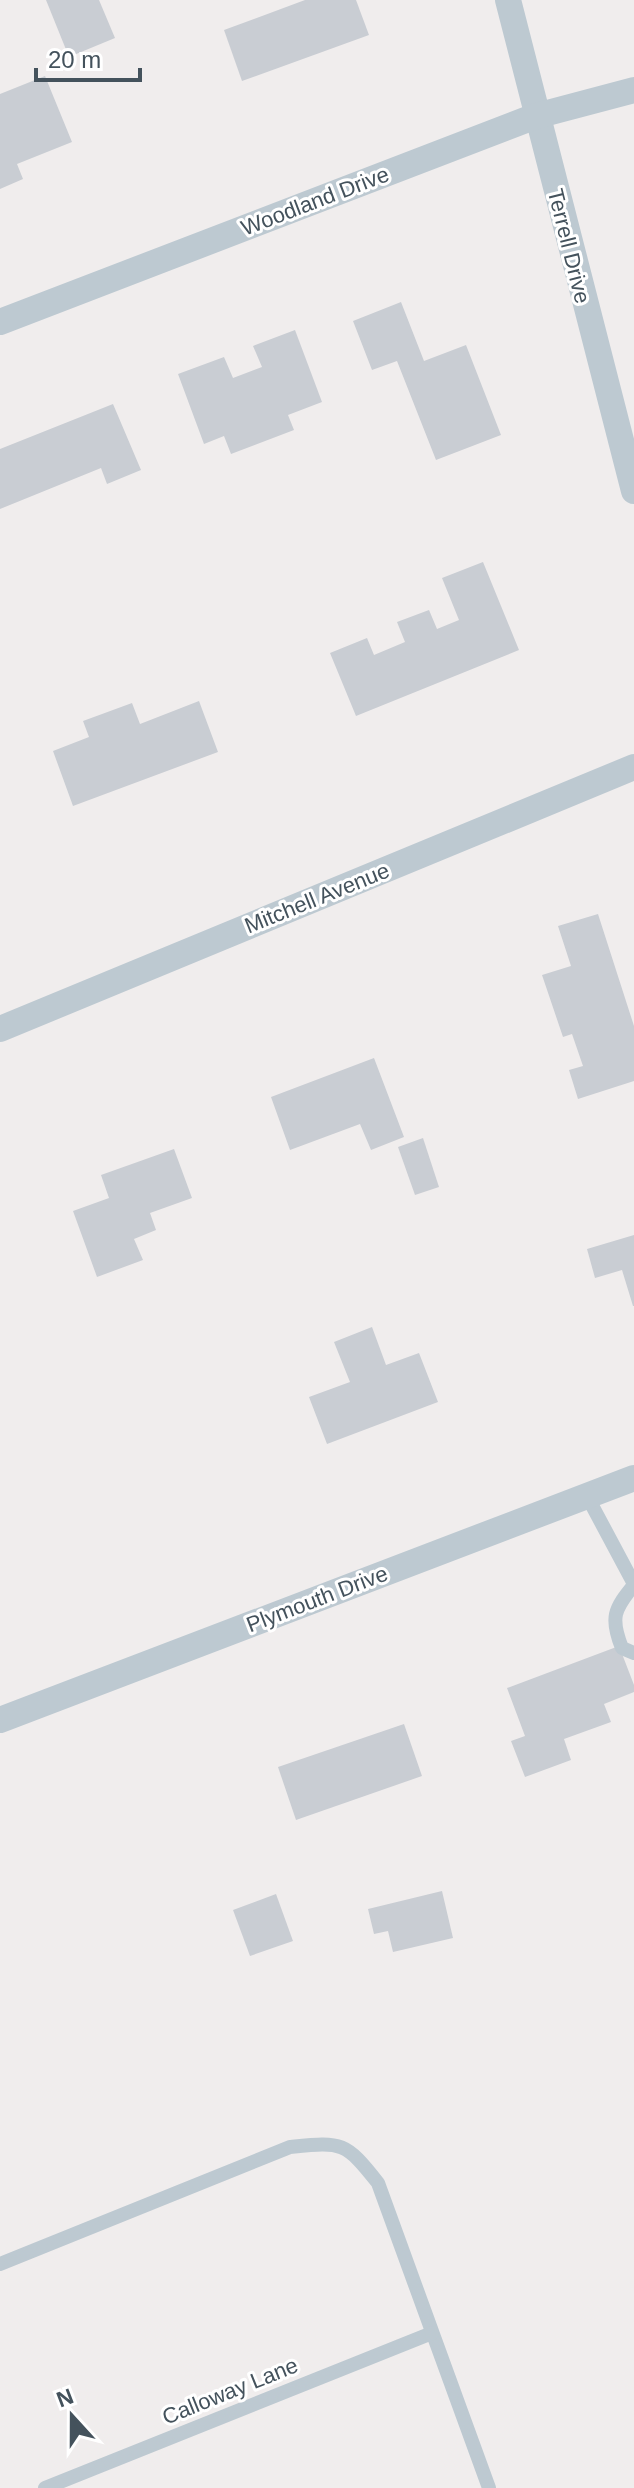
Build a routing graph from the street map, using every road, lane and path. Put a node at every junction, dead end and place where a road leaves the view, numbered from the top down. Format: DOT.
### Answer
graph roads {
  1 [pos="508,0"];
  2 [pos="634,90"];
  3 [pos="536,116"];
  4 [pos="0,322"];
  5 [pos="634,491"];
  6 [pos="634,767"];
  7 [pos="0,1029"];
  8 [pos="634,1478"];
  9 [pos="587,1496"];
  10 [pos="634,1585"];
  11 [pos="634,1653"];
  12 [pos="0,1720"];
  13 [pos="0,2264"];
  14 [pos="432,2333"];
  15 [pos="45,2488"];
  16 [pos="489,2488"];
  1 -- 3 [label="street, Terrell Drive"];
  2 -- 3 [label="street, Woodland Drive"];
  3 -- 4 [label="street, Woodland Drive"];
  3 -- 5 [label="street, Terrell Drive"];
  6 -- 7 [label="street, Mitchell Avenue"];
  8 -- 9 [label="street, Plymouth Drive"];
  9 -- 10 [label="lane"];
  9 -- 12 [label="street, Plymouth Drive"];
  10 -- 11 [label="lane"];
  13 -- 14 [label="lane"];
  14 -- 15 [label="lane, Calloway Lane"];
  14 -- 16 [label="lane"];
}
